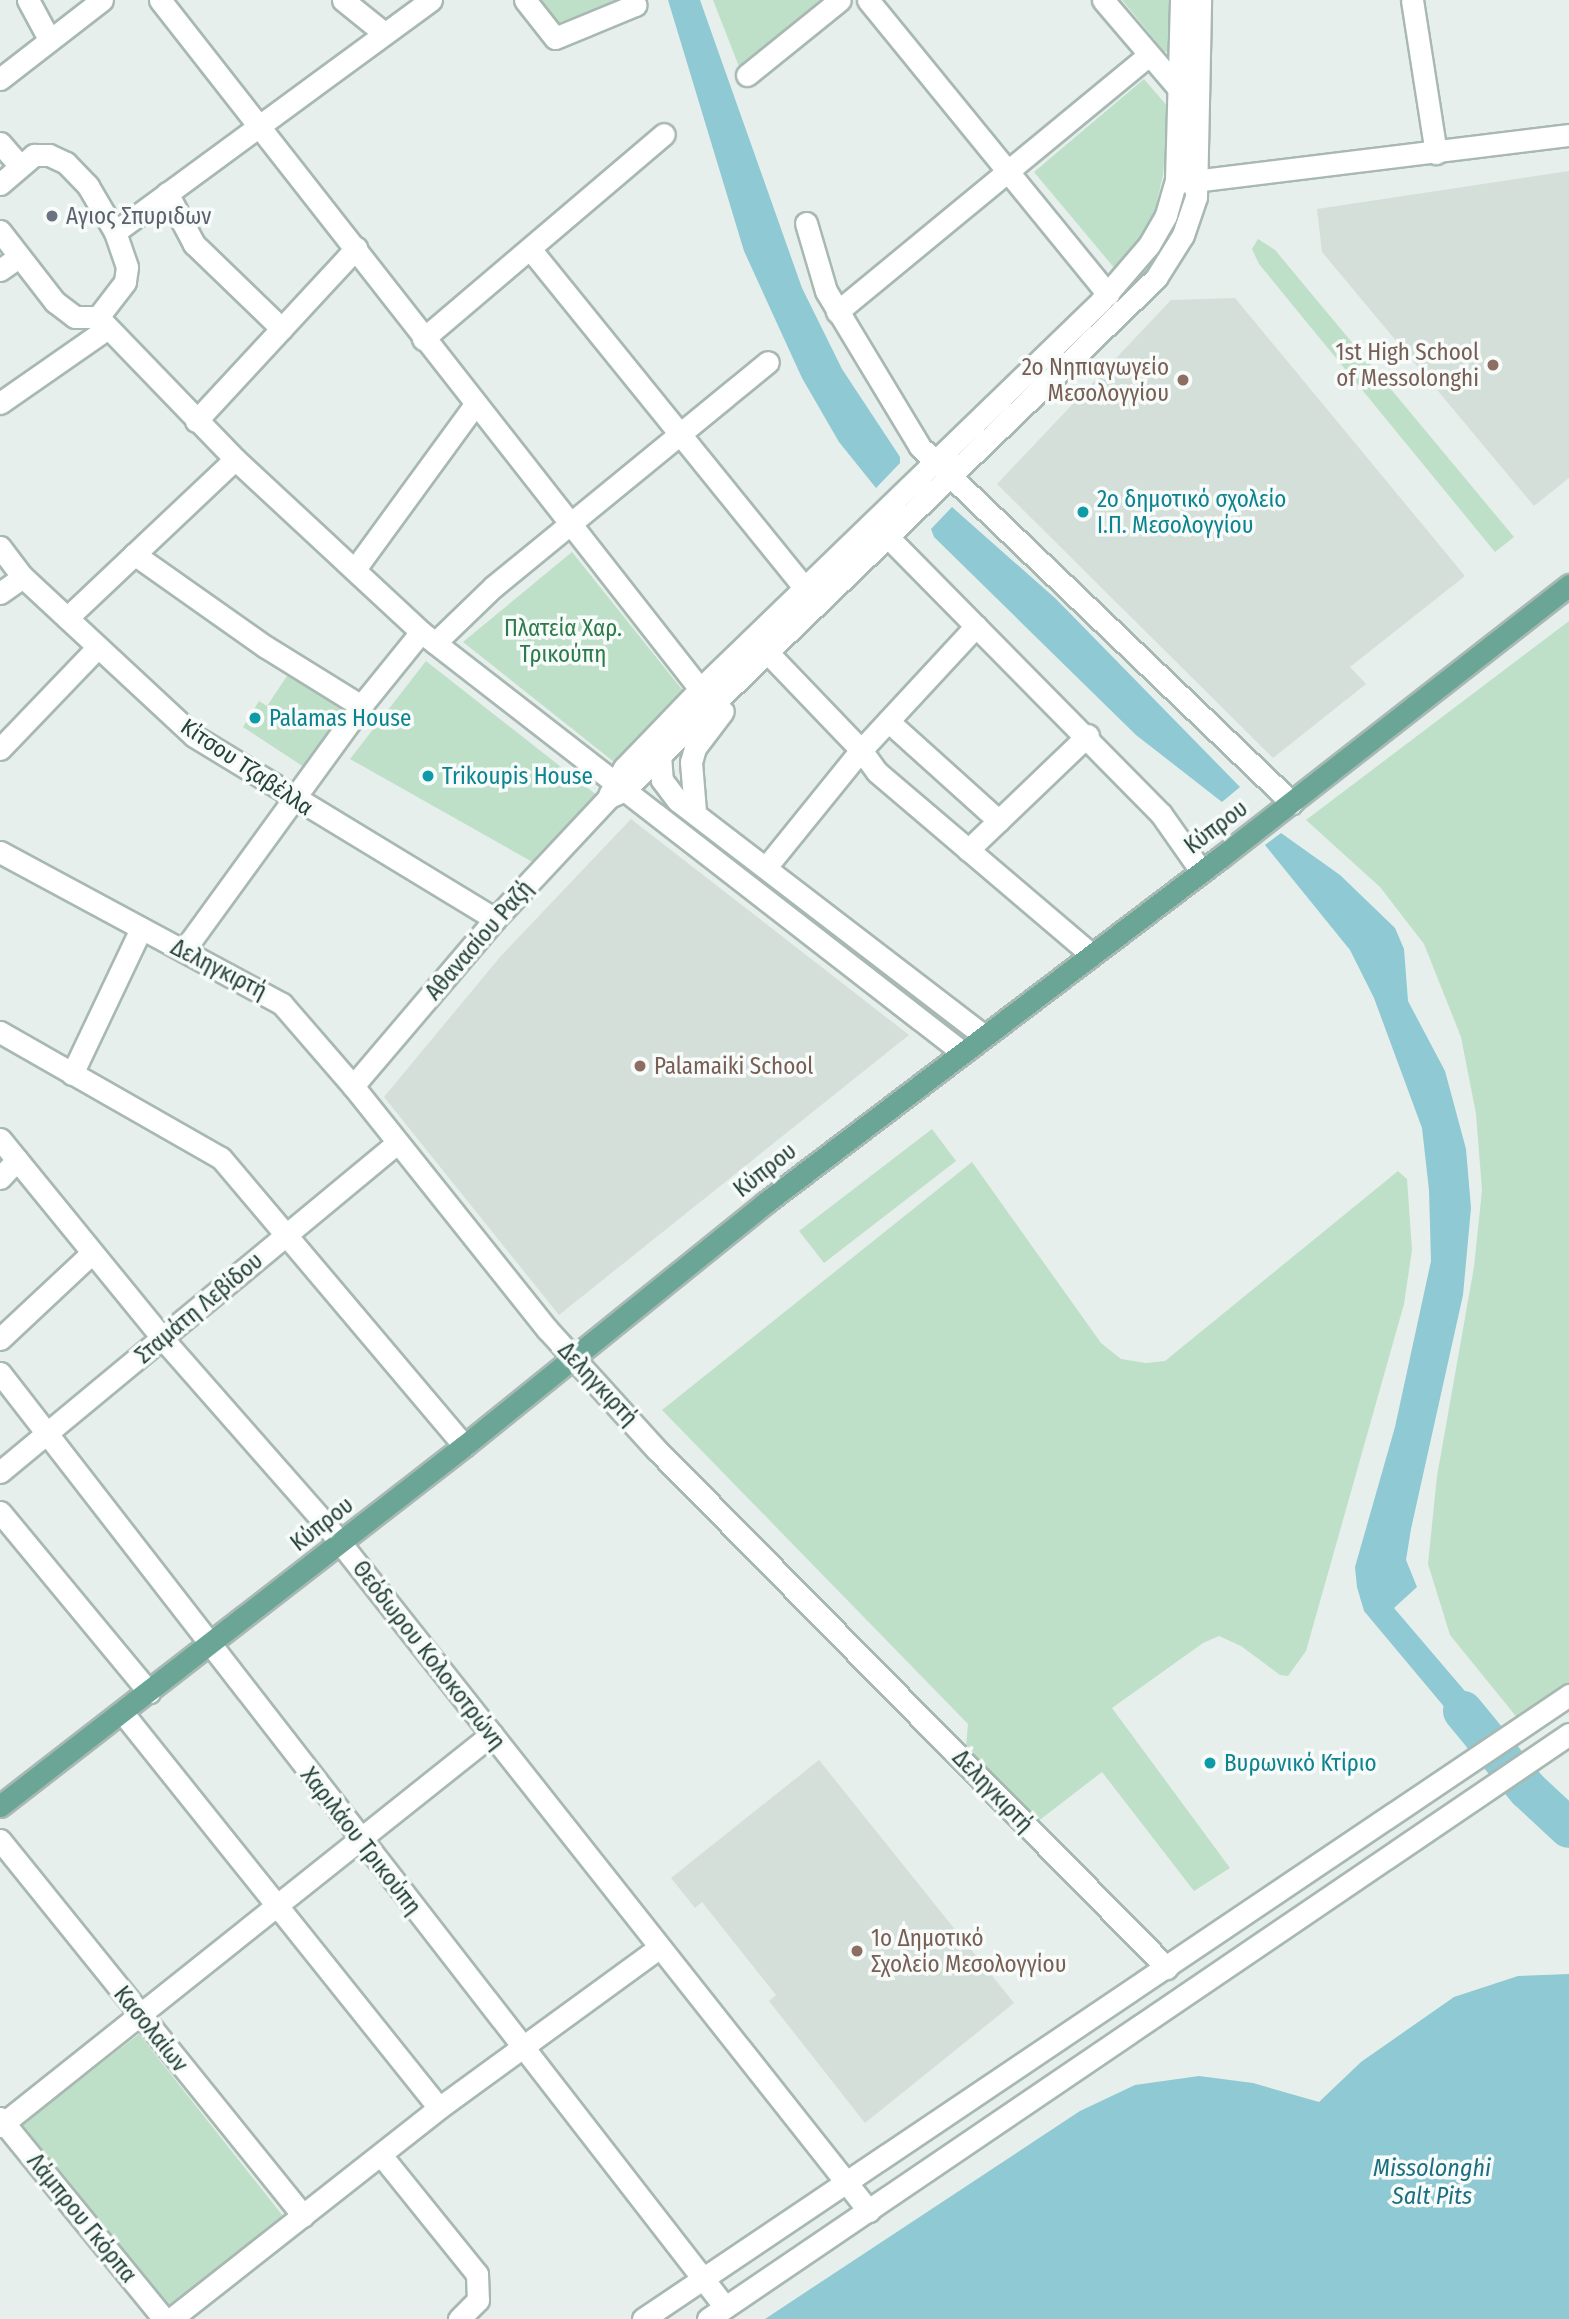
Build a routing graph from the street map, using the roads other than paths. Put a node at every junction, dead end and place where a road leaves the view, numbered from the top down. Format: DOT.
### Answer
graph roads {
  1 [pos="28,0"];
  2 [pos="102,0"];
  3 [pos="160,0"];
  4 [pos="343,0"];
  5 [pos="431,0"];
  6 [pos="525,0"];
  7 [pos="632,0"];
  8 [pos="841,0"];
  9 [pos="869,0"];
  10 [pos="1103,0"];
  11 [pos="1181,0"];
  12 [pos="1200,0"];
  13 [pos="1412,0"];
  14 [pos="384,33"];
  15 [pos="49,39"];
  16 [pos="1149,55"];
  17 [pos="747,75"];
  18 [pos="0,79"];
  19 [pos="1180,89"];
  20 [pos="257,125"];
  21 [pos="664,134"];
  22 [pos="1569,135"];
  23 [pos="0,143"];
  24 [pos="1436,153"];
  25 [pos="19,165"];
  26 [pos="1007,171"];
  27 [pos="1197,181"];
  28 [pos="1176,183"];
  29 [pos="0,184"];
  30 [pos="167,192"];
  31 [pos="806,223"];
  32 [pos="0,231"];
  33 [pos="115,232"];
  34 [pos="356,248"];
  35 [pos="531,250"];
  36 [pos="9,264"];
  37 [pos="1108,294"];
  38 [pos="837,312"];
  39 [pos="103,322"];
  40 [pos="282,328"];
  41 [pos="423,339"];
  42 [pos="768,362"];
  43 [pos="0,403"];
  44 [pos="477,403"];
  45 [pos="196,421"];
  46 [pos="681,435"];
  47 [pos="235,459"];
  48 [pos="934,461"];
  49 [pos="951,477"];
  50 [pos="570,523"];
  51 [pos="873,523"];
  52 [pos="889,539"];
  53 [pos="0,547"];
  54 [pos="134,554"];
  55 [pos="355,569"];
  56 [pos="23,577"];
  57 [pos="1569,585"];
  58 [pos="806,589"];
  59 [pos="0,593"];
  60 [pos="67,618"];
  61 [pos="976,626"];
  62 [pos="428,638"];
  63 [pos="97,648"];
  64 [pos="772,657"];
  65 [pos="700,689"];
  66 [pos="361,706"];
  67 [pos="888,721"];
  68 [pos="1088,736"];
  69 [pos="0,749"];
  70 [pos="861,750"];
  71 [pos="660,754"];
  72 [pos="615,791"];
  73 [pos="292,799"];
  74 [pos="1292,803"];
  75 [pos="695,811"];
  76 [pos="999,821"];
  77 [pos="968,850"];
  78 [pos="0,852"];
  79 [pos="767,866"];
  80 [pos="1201,871"];
  81 [pos="495,919"];
  82 [pos="141,929"];
  83 [pos="184,950"];
  84 [pos="1090,953"];
  85 [pos="0,1032"];
  86 [pos="983,1035"];
  87 [pos="962,1052"];
  88 [pos="72,1074"];
  89 [pos="353,1086"];
  90 [pos="0,1139"];
  91 [pos="397,1143"];
  92 [pos="17,1160"];
  93 [pos="0,1178"];
  94 [pos="285,1235"];
  95 [pos="93,1253"];
  96 [pos="0,1339"];
  97 [pos="163,1339"];
  98 [pos="573,1355"];
  99 [pos="0,1373"];
  100 [pos="44,1436"];
  101 [pos="464,1446"];
  102 [pos="0,1472"];
  103 [pos="0,1512"];
  104 [pos="340,1543"];
  105 [pos="208,1645"];
  106 [pos="149,1692"];
  107 [pos="1569,1695"];
  108 [pos="122,1712"];
  109 [pos="492,1734"];
  110 [pos="1569,1734"];
  111 [pos="0,1806"];
  112 [pos="0,1840"];
  113 [pos="361,1841"];
  114 [pos="279,1907"];
  115 [pos="660,1947"];
  116 [pos="1167,1968"];
  117 [pos="140,2017"];
  118 [pos="524,2050"];
  119 [pos="439,2108"];
  120 [pos="1,2122"];
  121 [pos="381,2155"];
  122 [pos="846,2182"];
  123 [pos="869,2211"];
  124 [pos="303,2216"];
  125 [pos="702,2277"];
  126 [pos="717,2313"];
  127 [pos="164,2319"];
  128 [pos="171,2319"];
  129 [pos="458,2319"];
  130 [pos="642,2319"];
  1 -- 15 [label="street"];
  2 -- 15 [label="street"];
  3 -- 20 [label="street"];
  4 -- 14 [label="street"];
  5 -- 14 [label="street"];
  6 -- 7 [label="street"];
  8 -- 17 [label="street"];
  9 -- 26 [label="street"];
  10 -- 16 [label="street"];
  11 -- 19 [label="street"];
  12 -- 27 [label="street"];
  13 -- 24 [label="street"];
  14 -- 20 [label="street"];
  15 -- 18 [label="street"];
  16 -- 19 [label="street"];
  16 -- 26 [label="street"];
  19 -- 28 [label="street"];
  20 -- 30 [label="street"];
  20 -- 34 [label="street"];
  21 -- 35 [label="street"];
  22 -- 24 [label="street"];
  23 -- 25 [label="street"];
  24 -- 27 [label="street"];
  25 -- 29 [label="street"];
  25 -- 33 [label="street"];
  26 -- 37 [label="street"];
  26 -- 38 [label="street"];
  27 -- 28 [label="street"];
  27 -- 49 [label="street"];
  28 -- 37 [label="street"];
  30 -- 33 [label="street"];
  30 -- 40 [label="street"];
  31 -- 38 [label="street"];
  32 -- 36 [label="street"];
  33 -- 39 [label="street"];
  34 -- 40 [label="street"];
  34 -- 41 [label="street"];
  35 -- 41 [label="street"];
  35 -- 46 [label="street"];
  36 -- 39 [label="street"];
  37 -- 48 [label="street"];
  38 -- 48 [label="street"];
  39 -- 43 [label="street"];
  39 -- 45 [label="street"];
  40 -- 45 [label="street"];
  41 -- 44 [label="street"];
  42 -- 46 [label="street"];
  44 -- 50 [label="street"];
  44 -- 55 [label="street"];
  45 -- 47 [label="street"];
  46 -- 50 [label="street"];
  46 -- 58 [label="street"];
  47 -- 54 [label="street"];
  47 -- 55 [label="street"];
  48 -- 49 [label="street"];
  48 -- 51 [label="street"];
  49 -- 52 [label="street"];
  49 -- 74 [label="street"];
  50 -- 62 [label="street"];
  50 -- 65 [label="street"];
  51 -- 52 [label="street"];
  51 -- 58 [label="street"];
  52 -- 61 [label="street"];
  52 -- 64 [label="street"];
  53 -- 56 [label="street, Κίτσου Τζαβέλλα"];
  54 -- 60 [label="street"];
  54 -- 66 [label="street"];
  55 -- 62 [label="street"];
  56 -- 59 [label="street"];
  56 -- 60 [label="street, Κίτσου Τζαβέλλα"];
  57 -- 74 [label="main road, Κύπρου"];
  58 -- 65 [label="street"];
  60 -- 63 [label="street, Κίτσου Τζαβέλλα"];
  61 -- 67 [label="street"];
  61 -- 68 [label="street"];
  62 -- 66 [label="street"];
  62 -- 72 [label="street"];
  63 -- 69 [label="street"];
  63 -- 73 [label="street, Κίτσου Τζαβέλλα"];
  64 -- 70 [label="street"];
  64 -- 71 [label="street"];
  64 -- 75 [label="street"];
  65 -- 72 [label="street"];
  66 -- 73 [label="street"];
  67 -- 70 [label="street"];
  67 -- 76 [label="street"];
  68 -- 76 [label="street"];
  68 -- 80 [label="street"];
  70 -- 77 [label="street"];
  70 -- 79 [label="street"];
  71 -- 72 [label="street"];
  71 -- 75 [label="street"];
  72 -- 81 [label="street, Αθανασίου Ραζή"];
  72 -- 87 [label="street"];
  73 -- 81 [label="street, Κίτσου Τζαβέλλα"];
  73 -- 83 [label="street"];
  74 -- 80 [label="main road, Κύπρου"];
  75 -- 79 [label="street"];
  76 -- 77 [label="street"];
  77 -- 84 [label="street"];
  78 -- 82 [label="street, Δεληγκιρτή"];
  79 -- 86 [label="street"];
  80 -- 84 [label="main road, Κύπρου"];
  81 -- 89 [label="street, Αθανασίου Ραζή"];
  82 -- 83 [label="street, Δεληγκιρτή"];
  82 -- 88 [label="street"];
  83 -- 89 [label="street, Δεληγκιρτή"];
  84 -- 86 [label="main road, Κύπρου"];
  85 -- 88 [label="street"];
  86 -- 87 [label="main road, Κύπρου"];
  87 -- 98 [label="main road, Κύπρου"];
  88 -- 94 [label="street"];
  89 -- 91 [label="street, Δεληγκιρτή"];
  90 -- 92 [label="street, Θεόδωρου Κολοκοτρώνη"];
  91 -- 94 [label="street, Σταμάτη Λεβίδου"];
  91 -- 98 [label="street, Δεληγκιρτή"];
  92 -- 93 [label="street"];
  92 -- 95 [label="street, Θεόδωρου Κολοκοτρώνη"];
  94 -- 97 [label="street, Σταμάτη Λεβίδου"];
  94 -- 101 [label="street"];
  95 -- 96 [label="street"];
  95 -- 97 [label="street, Θεόδωρου Κολοκοτρώνη"];
  97 -- 100 [label="street, Σταμάτη Λεβίδου"];
  97 -- 104 [label="street, Θεόδωρου Κολοκοτρώνη"];
  98 -- 101 [label="main road, Κύπρου"];
  98 -- 116 [label="street, Δεληγκιρτή"];
  99 -- 100 [label="street, Χαριλάου Τρικούπη"];
  100 -- 102 [label="street, Σταμάτη Λεβίδου"];
  100 -- 105 [label="street, Χαριλάου Τρικούπη"];
  101 -- 104 [label="main road, Κύπρου"];
  103 -- 106 [label="street"];
  104 -- 105 [label="main road, Κύπρου"];
  104 -- 109 [label="street, Θεόδωρου Κολοκοτρώνη"];
  105 -- 106 [label="main road, Κύπρου"];
  105 -- 113 [label="street, Χαριλάου Τρικούπη"];
  106 -- 108 [label="main road, Κύπρου"];
  107 -- 116 [label="street"];
  108 -- 111 [label="main road, Κύπρου"];
  108 -- 114 [label="street"];
  109 -- 113 [label="street"];
  109 -- 115 [label="street, Θεόδωρου Κολοκοτρώνη"];
  110 -- 123 [label="street"];
  112 -- 117 [label="street, Κασολαίων"];
  113 -- 114 [label="street"];
  113 -- 118 [label="street, Χαριλάου Τρικούπη"];
  114 -- 117 [label="street"];
  114 -- 119 [label="street"];
  115 -- 118 [label="street"];
  115 -- 122 [label="street, Θεόδωρου Κολοκοτρώνη"];
  116 -- 122 [label="street"];
  117 -- 120 [label="street"];
  117 -- 124 [label="street, Κασολαίων"];
  118 -- 119 [label="street"];
  118 -- 125 [label="street, Χαριλάου Τρικούπη"];
  119 -- 121 [label="street"];
  120 -- 127 [label="street, Λάμπρου Γκόρπα"];
  121 -- 124 [label="street"];
  121 -- 129 [label="street"];
  122 -- 123 [label="street, Θεόδωρου Κολοκοτρώνη"];
  122 -- 125 [label="street"];
  123 -- 126 [label="street"];
  124 -- 128 [label="street"];
  125 -- 126 [label="street, Χαριλάου Τρικούπη"];
  125 -- 130 [label="street"];
}
